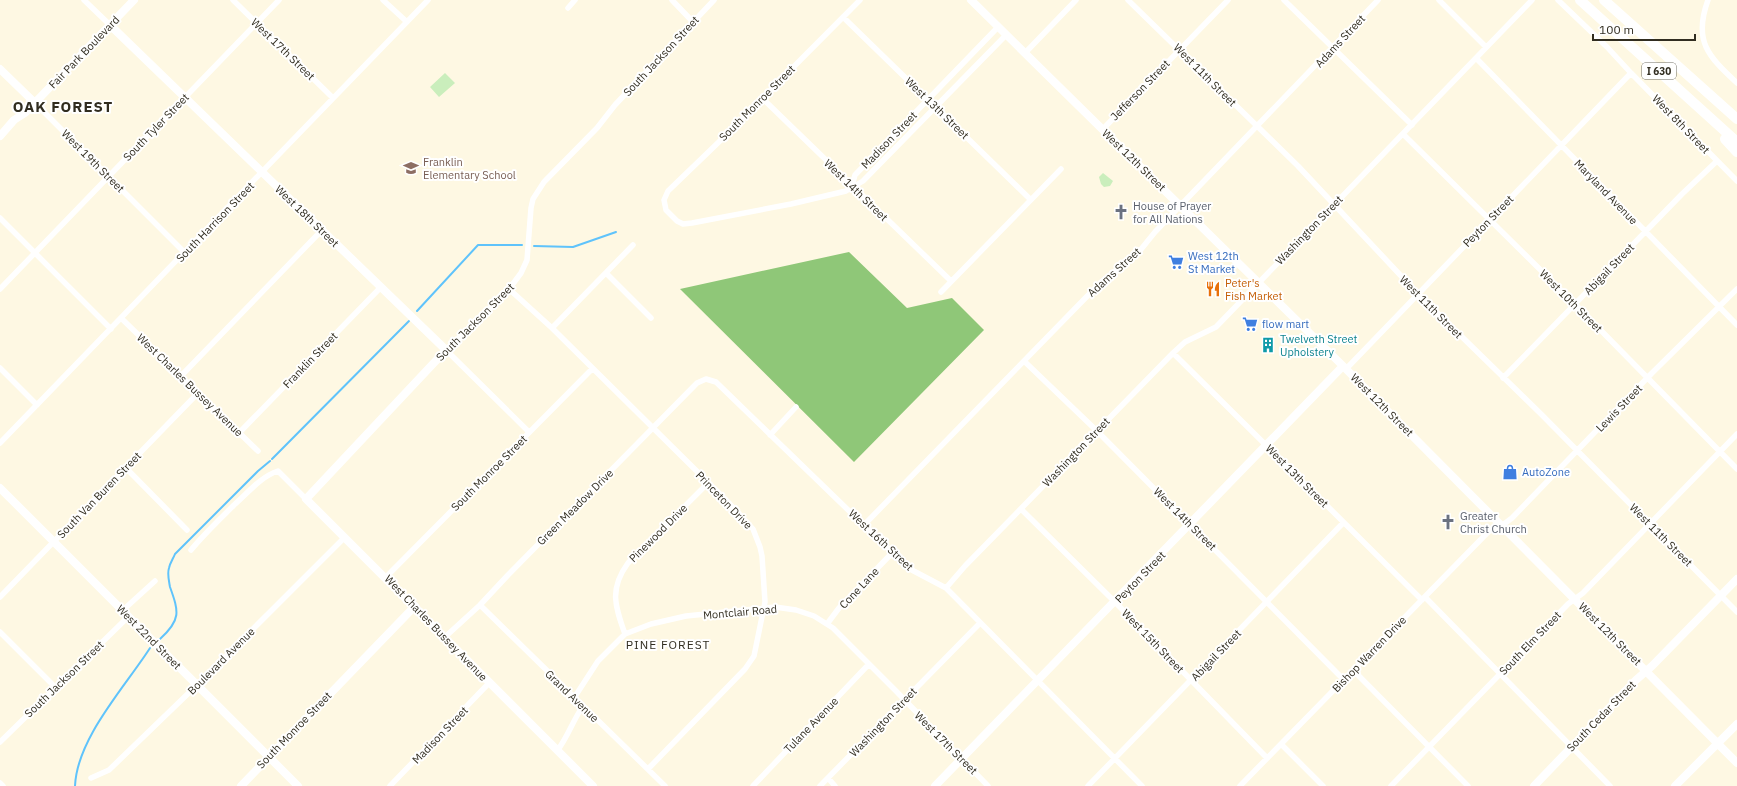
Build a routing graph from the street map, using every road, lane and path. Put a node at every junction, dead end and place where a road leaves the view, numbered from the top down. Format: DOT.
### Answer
graph roads {
  1 [pos="84,0"];
  2 [pos="134,0"];
  3 [pos="233,0"];
  4 [pos="279,0"];
  5 [pos="384,0"];
  6 [pos="428,0"];
  7 [pos="575,0"];
  8 [pos="672,0"];
  9 [pos="714,0"];
  10 [pos="860,0"];
  11 [pos="971,0"];
  12 [pos="1076,0"];
  13 [pos="1128,0"];
  14 [pos="1228,0"];
  15 [pos="1284,0"];
  16 [pos="1378,0"];
  17 [pos="1439,0"];
  18 [pos="1532,0"];
  19 [pos="1558,0"];
  20 [pos="1580,0"];
  21 [pos="1604,0"];
  22 [pos="1708,0"];
  23 [pos="568,8"];
  24 [pos="843,18"];
  25 [pos="407,22"];
  26 [pos="694,22"];
  27 [pos="257,23"];
  28 [pos="110,26"];
  29 [pos="998,27"];
  30 [pos="1006,35"];
  31 [pos="1486,47"];
  32 [pos="1333,48"];
  33 [pos="1179,49"];
  34 [pos="1025,53"];
  35 [pos="1476,58"];
  36 [pos="0,69"];
  37 [pos="1631,73"];
  38 [pos="1737,83"];
  39 [pos="1685,94"];
  40 [pos="184,98"];
  41 [pos="333,98"];
  42 [pos="762,98"];
  43 [pos="928,100"];
  44 [pos="34,103"];
  45 [pos="936,107"];
  46 [pos="1737,119"];
  47 [pos="1412,125"];
  48 [pos="1258,126"];
  49 [pos="1103,129"];
  50 [pos="1403,134"];
  51 [pos="0,136"];
  52 [pos="1737,142"];
  53 [pos="1562,145"];
  54 [pos="1737,152"];
  55 [pos="1717,161"];
  56 [pos="1061,169"];
  57 [pos="262,173"];
  58 [pos="108,177"];
  59 [pos="1737,181"];
  60 [pos="852,186"];
  61 [pos="1030,199"];
  62 [pos="1333,204"];
  63 [pos="1181,205"];
  64 [pos="666,210"];
  65 [pos="0,218"];
  66 [pos="1489,220"];
  67 [pos="322,230"];
  68 [pos="1645,232"];
  69 [pos="633,245"];
  70 [pos="35,253"];
  71 [pos="185,253"];
  72 [pos="606,273"];
  73 [pos="950,281"];
  74 [pos="1259,282"];
  75 [pos="381,287"];
  76 [pos="0,289"];
  77 [pos="509,289"];
  78 [pos="1737,289"];
  79 [pos="941,292"];
  80 [pos="1418,294"];
  81 [pos="1575,304"];
  82 [pos="1719,307"];
  83 [pos="121,318"];
  84 [pos="651,318"];
  85 [pos="1737,325"];
  86 [pos="552,328"];
  87 [pos="111,329"];
  88 [pos="446,350"];
  89 [pos="1173,353"];
  90 [pos="1024,361"];
  91 [pos="0,368"];
  92 [pos="1345,368"];
  93 [pos="592,369"];
  94 [pos="180,376"];
  95 [pos="1503,378"];
  96 [pos="1648,378"];
  97 [pos="706,379"];
  98 [pos="198,393"];
  99 [pos="37,405"];
  100 [pos="796,407"];
  101 [pos="653,428"];
  102 [pos="1097,431"];
  103 [pos="529,432"];
  104 [pos="239,433"];
  105 [pos="1737,434"];
  106 [pos="770,435"];
  107 [pos="0,443"];
  108 [pos="1267,446"];
  109 [pos="258,451"];
  110 [pos="1577,451"];
  111 [pos="1720,452"];
  112 [pos="126,468"];
  113 [pos="1737,469"];
  114 [pos="708,483"];
  115 [pos="0,488"];
  116 [pos="306,498"];
  117 [pos="1021,509"];
  118 [pos="1343,523"];
  119 [pos="1190,524"];
  120 [pos="1649,524"];
  121 [pos="864,525"];
  122 [pos="1501,525"];
  123 [pos="187,530"];
  124 [pos="345,537"];
  125 [pos="54,542"];
  126 [pos="191,550"];
  127 [pos="892,553"];
  128 [pos="386,577"];
  129 [pos="1737,579"];
  130 [pos="155,581"];
  131 [pos="946,588"];
  132 [pos="1721,596"];
  133 [pos="0,597"];
  134 [pos="1423,598"];
  135 [pos="1574,598"];
  136 [pos="1115,602"];
  137 [pos="1268,602"];
  138 [pos="480,605"];
  139 [pos="415,606"];
  140 [pos="764,608"];
  141 [pos="1737,612"];
  142 [pos="125,614"];
  143 [pos="980,623"];
  144 [pos="827,624"];
  145 [pos="0,632"];
  146 [pos="624,634"];
  147 [pos="445,637"];
  148 [pos="869,664"];
  149 [pos="1353,670"];
  150 [pos="1646,671"];
  151 [pos="1501,673"];
  152 [pos="1191,680"];
  153 [pos="1344,680"];
  154 [pos="1038,681"];
  155 [pos="490,683"];
  156 [pos="197,685"];
  157 [pos="55,687"];
  158 [pos="574,698"];
  159 [pos="904,700"];
  160 [pos="583,706"];
  161 [pos="1737,724"];
  162 [pos="0,742"];
  163 [pos="1718,743"];
  164 [pos="1281,744"];
  165 [pos="1572,746"];
  166 [pos="1429,747"];
  167 [pos="557,751"];
  168 [pos="268,757"];
  169 [pos="1115,758"];
  170 [pos="1267,758"];
  171 [pos="962,759"];
  172 [pos="1737,763"];
  173 [pos="648,769"];
  174 [pos="91,778"];
  175 [pos="828,778"];
  176 [pos="0,782"];
  177 [pos="3,786"];
  178 [pos="241,786"];
  179 [pos="298,786"];
  180 [pos="390,786"];
  181 [pos="593,786"];
  182 [pos="665,786"];
  183 [pos="753,786"];
  184 [pos="820,786"];
  185 [pos="836,786"];
  186 [pos="935,786"];
  187 [pos="988,786"];
  188 [pos="1088,786"];
  189 [pos="1142,786"];
  190 [pos="1240,786"];
  191 [pos="1322,786"];
  192 [pos="1392,786"];
  193 [pos="1468,786"];
  194 [pos="1534,786"];
  195 [pos="1610,786"];
  196 [pos="1674,786"];
  1 -- 28 [label="street, West 18th Street"];
  2 -- 28 [label="street, Fair Park Boulevard"];
  3 -- 27 [label="street, West 17th Street"];
  4 -- 27 [label="street, South Tyler Street"];
  5 -- 25 [label="street"];
  6 -- 25 [label="street, South Harrison Street"];
  7 -- 23 [label="street"];
  8 -- 26 [label="street"];
  9 -- 26 [label="street, South Jackson Street"];
  10 -- 24 [label="street, South Monroe Street"];
  11 -- 29 [label="street, West 12th Street"];
  12 -- 34 [label="street"];
  13 -- 33 [label="street, West 11th Street"];
  14 -- 33 [label="street, Jefferson Street"];
  15 -- 32 [label="street"];
  16 -- 32 [label="street, Adams Street"];
  17 -- 31 [label="street"];
  18 -- 31 [label="street, Washington Street"];
  19 -- 37 [label="street, West 8th Street"];
  20 -- 39 [label="highway, I 630"];
  21 -- 46 [label="highway, I 630"];
  22 -- 38 [label="street"];
  24 -- 42 [label="street, South Monroe Street"];
  24 -- 43 [label="street, West 13th Street"];
  25 -- 41 [label="street, South Harrison Street"];
  26 -- 77 [label="street, South Jackson Street"];
  27 -- 40 [label="street, South Tyler Street"];
  27 -- 41 [label="street, West 17th Street"];
  28 -- 40 [label="street, West 18th Street"];
  28 -- 44 [label="street, Fair Park Boulevard"];
  29 -- 30 [label="street, West 12th Street"];
  29 -- 43 [label="street, Madison Street"];
  30 -- 34 [label="street, West 12th Street"];
  30 -- 45 [label="street, Madison Street"];
  31 -- 35 [label="street, Washington Street"];
  32 -- 47 [label="street"];
  32 -- 48 [label="street, Adams Street"];
  33 -- 48 [label="street, West 11th Street"];
  33 -- 49 [label="street, Jefferson Street"];
  34 -- 49 [label="street, West 12th Street"];
  35 -- 47 [label="street, Washington Street"];
  35 -- 53 [label="street, Maryland Avenue"];
  36 -- 44 [label="street, West 19th Street"];
  37 -- 53 [label="street, Peyton Street"];
  37 -- 55 [label="street, West 8th Street"];
  39 -- 52 [label="highway, I 630"];
  39 -- 54 [label="highway"];
  40 -- 57 [label="street, West 18th Street"];
  40 -- 58 [label="street, South Tyler Street"];
  41 -- 57 [label="street, South Harrison Street"];
  42 -- 60 [label="street, West 14th Street"];
  42 -- 64 [label="street, South Monroe Street"];
  43 -- 45 [label="street, West 13th Street"];
  43 -- 60 [label="street, Madison Street"];
  44 -- 51 [label="street, Fair Park Boulevard"];
  44 -- 58 [label="street, West 19th Street"];
  45 -- 60 [label="street, Madison Street"];
  45 -- 61 [label="street, West 13th Street"];
  47 -- 50 [label="street, Washington Street"];
  48 -- 62 [label="street, West 11th Street"];
  48 -- 63 [label="street, Adams Street"];
  49 -- 63 [label="street, West 12th Street"];
  50 -- 62 [label="street, Washington Street"];
  50 -- 66 [label="street, West 10th Street"];
  53 -- 66 [label="street, Peyton Street"];
  53 -- 68 [label="street, Maryland Avenue"];
  55 -- 59 [label="street, West 8th Street"];
  55 -- 68 [label="street, Abigail Street"];
  56 -- 61 [label="street"];
  57 -- 67 [label="street, West 18th Street"];
  57 -- 71 [label="street, South Harrison Street"];
  58 -- 70 [label="street, South Tyler Street"];
  58 -- 71 [label="street, West 19th Street"];
  60 -- 64 [label="street, Madison Street"];
  60 -- 73 [label="street, West 14th Street"];
  61 -- 73 [label="street"];
  62 -- 74 [label="street, Washington Street"];
  62 -- 80 [label="street, West 11th Street"];
  63 -- 74 [label="street, West 12th Street"];
  63 -- 90 [label="street, Adams Street"];
  65 -- 70 [label="street"];
  66 -- 80 [label="street, Peyton Street"];
  66 -- 81 [label="street, West 10th Street"];
  67 -- 75 [label="street, West 18th Street"];
  67 -- 94 [label="street"];
  68 -- 81 [label="street, Abigail Street"];
  68 -- 82 [label="street, Maryland Avenue"];
  69 -- 72 [label="street"];
  70 -- 76 [label="street, South Tyler Street"];
  70 -- 87 [label="street"];
  71 -- 83 [label="street, South Harrison Street"];
  72 -- 84 [label="street"];
  72 -- 86 [label="street"];
  73 -- 79 [label="street"];
  74 -- 89 [label="street, Washington Street"];
  74 -- 92 [label="street, West 12th Street"];
  75 -- 88 [label="street, West 18th Street"];
  75 -- 104 [label="street, Franklin Street"];
  77 -- 86 [label="street, Princeton Drive"];
  77 -- 88 [label="street, South Jackson Street"];
  78 -- 82 [label="street, Lewis Street"];
  80 -- 92 [label="street, Peyton Street"];
  80 -- 95 [label="street, West 11th Street"];
  81 -- 95 [label="street, Abigail Street"];
  81 -- 96 [label="street, West 10th Street"];
  82 -- 85 [label="street, Maryland Avenue"];
  82 -- 96 [label="street, Lewis Street"];
  83 -- 87 [label="street, South Harrison Street"];
  83 -- 94 [label="street, West Charles Bussey Avenue"];
  86 -- 93 [label="street, Princeton Drive"];
  87 -- 99 [label="street, South Harrison Street"];
  88 -- 103 [label="street, West 18th Street"];
  88 -- 116 [label="street, South Jackson Street"];
  89 -- 102 [label="street, Washington Street"];
  89 -- 108 [label="street, West 13th Street"];
  90 -- 102 [label="street, West 14th Street"];
  90 -- 121 [label="street, Adams Street"];
  91 -- 99 [label="street"];
  92 -- 108 [label="street, Peyton Street"];
  92 -- 122 [label="street, West 12th Street"];
  93 -- 101 [label="street, Princeton Drive"];
  93 -- 103 [label="street, South Monroe Street"];
  94 -- 98 [label="street, West Charles Bussey Avenue"];
  95 -- 110 [label="street, West 11th Street"];
  96 -- 110 [label="street, Lewis Street"];
  96 -- 111 [label="street, West 10th Street"];
  97 -- 101 [label="street, Green Meadow Drive"];
  97 -- 106 [label="street, West 16th Street"];
  98 -- 104 [label="street, West Charles Bussey Avenue"];
  98 -- 112 [label="street, South Van Buren Street"];
  99 -- 107 [label="street, South Harrison Street"];
  100 -- 106 [label="street"];
  101 -- 114 [label="street, Princeton Drive"];
  101 -- 138 [label="street, Green Meadow Drive"];
  102 -- 117 [label="street, Washington Street"];
  102 -- 119 [label="street, West 14th Street"];
  103 -- 128 [label="street, South Monroe Street"];
  104 -- 109 [label="street, West Charles Bussey Avenue"];
  105 -- 111 [label="street, South Elm Street"];
  106 -- 121 [label="street, West 16th Street"];
  108 -- 118 [label="street, West 13th Street"];
  108 -- 119 [label="street, Peyton Street"];
  110 -- 120 [label="street, West 11th Street"];
  110 -- 122 [label="street, Lewis Street"];
  111 -- 113 [label="street, West 10th Street"];
  111 -- 120 [label="street, South Elm Street"];
  112 -- 123 [label="street"];
  112 -- 125 [label="street, South Van Buren Street"];
  114 -- 140 [label="street, Princeton Drive"];
  114 -- 146 [label="street, Pinewood Drive"];
  115 -- 125 [label="street, West 22nd Street"];
  116 -- 124 [label="street, West Charles Bussey Avenue"];
  116 -- 126 [label="street, West Charles Bussey Avenue"];
  117 -- 131 [label="street, Washington Street"];
  117 -- 136 [label="street, West 15th Street"];
  118 -- 134 [label="street, West 13th Street"];
  118 -- 137 [label="street, Abigail Street"];
  119 -- 136 [label="street, Peyton Street"];
  119 -- 137 [label="street, West 14th Street"];
  120 -- 132 [label="street, West 11th Street"];
  120 -- 135 [label="street, South Elm Street"];
  121 -- 127 [label="street, West 16th Street"];
  122 -- 134 [label="street, Bishop Warren Drive"];
  122 -- 135 [label="street, West 12th Street"];
  124 -- 128 [label="street, West Charles Bussey Avenue"];
  124 -- 156 [label="street, Boulevard Avenue"];
  125 -- 133 [label="street, South Van Buren Street"];
  125 -- 142 [label="street, West 22nd Street"];
  127 -- 131 [label="street, West 16th Street"];
  127 -- 144 [label="street, Cone Lane"];
  128 -- 139 [label="street, West Charles Bussey Avenue"];
  129 -- 132 [label="street, South Cedar Street"];
  130 -- 142 [label="street, South Jackson Street"];
  131 -- 143 [label="street, West 16th Street"];
  132 -- 141 [label="street, West 11th Street"];
  132 -- 150 [label="street, South Cedar Street"];
  134 -- 149 [label="street, Bishop Warren Drive"];
  134 -- 151 [label="street, West 13th Street"];
  135 -- 150 [label="street, West 12th Street"];
  135 -- 151 [label="street, South Elm Street"];
  136 -- 152 [label="street, West 15th Street"];
  136 -- 154 [label="street, Peyton Street"];
  137 -- 152 [label="street, Abigail Street"];
  137 -- 153 [label="street, West 14th Street"];
  138 -- 147 [label="street, Green Meadow Drive"];
  138 -- 158 [label="street, Grand Avenue"];
  139 -- 147 [label="street, West Charles Bussey Avenue"];
  139 -- 168 [label="street, South Monroe Street"];
  140 -- 144 [label="street, Montclair Road"];
  140 -- 146 [label="street, Montclair Road"];
  140 -- 173 [label="street, Princeton Drive"];
  142 -- 156 [label="street, West 22nd Street"];
  142 -- 157 [label="street, South Jackson Street"];
  143 -- 154 [label="street, West 16th Street"];
  143 -- 159 [label="street, Washington Street"];
  144 -- 148 [label="street, Montclair Road"];
  145 -- 157 [label="street"];
  146 -- 158 [label="street, Montclair Road"];
  147 -- 155 [label="street, West Charles Bussey Avenue"];
  148 -- 159 [label="street, Montclair Road"];
  148 -- 183 [label="street, Tulane Avenue"];
  149 -- 153 [label="street, Bishop Warren Drive"];
  149 -- 166 [label="street"];
  150 -- 163 [label="street, West 12th Street"];
  150 -- 165 [label="street, South Cedar Street"];
  151 -- 165 [label="street, West 13th Street"];
  151 -- 166 [label="street, South Elm Street"];
  152 -- 169 [label="street, Abigail Street"];
  152 -- 170 [label="street, West 15th Street"];
  153 -- 164 [label="street, Bishop Warren Drive"];
  154 -- 169 [label="street, West 16th Street"];
  154 -- 171 [label="street, Peyton Street"];
  155 -- 167 [label="street, West Charles Bussey Avenue"];
  155 -- 180 [label="street, Madison Street"];
  156 -- 168 [label="street, West 22nd Street"];
  156 -- 174 [label="street, Boulevard Avenue"];
  157 -- 162 [label="street, South Jackson Street"];
  158 -- 160 [label="street, Grand Avenue"];
  159 -- 171 [label="street, West 17th Street"];
  159 -- 175 [label="street, Washington Street"];
  160 -- 167 [label="street"];
  160 -- 173 [label="street, Grand Avenue"];
  161 -- 163 [label="street"];
  163 -- 172 [label="street, West 12th Street"];
  163 -- 196 [label="street"];
  164 -- 170 [label="street, Bishop Warren Drive"];
  164 -- 191 [label="street"];
  165 -- 194 [label="street, South Cedar Street"];
  165 -- 195 [label="street, West 13th Street"];
  166 -- 192 [label="street, South Elm Street"];
  166 -- 193 [label="street"];
  167 -- 181 [label="street, West Charles Bussey Avenue"];
  168 -- 178 [label="street, South Monroe Street"];
  168 -- 179 [label="street, West 22nd Street"];
  169 -- 188 [label="street, Abigail Street"];
  169 -- 189 [label="street, West 16th Street"];
  170 -- 190 [label="street, Bishop Warren Drive"];
  171 -- 186 [label="street, Peyton Street"];
  171 -- 187 [label="street, West 17th Street"];
  173 -- 182 [label="street, Grand Avenue"];
  175 -- 184 [label="street, Washington Street"];
  175 -- 185 [label="street"];
  176 -- 177 [label="street"];
}
